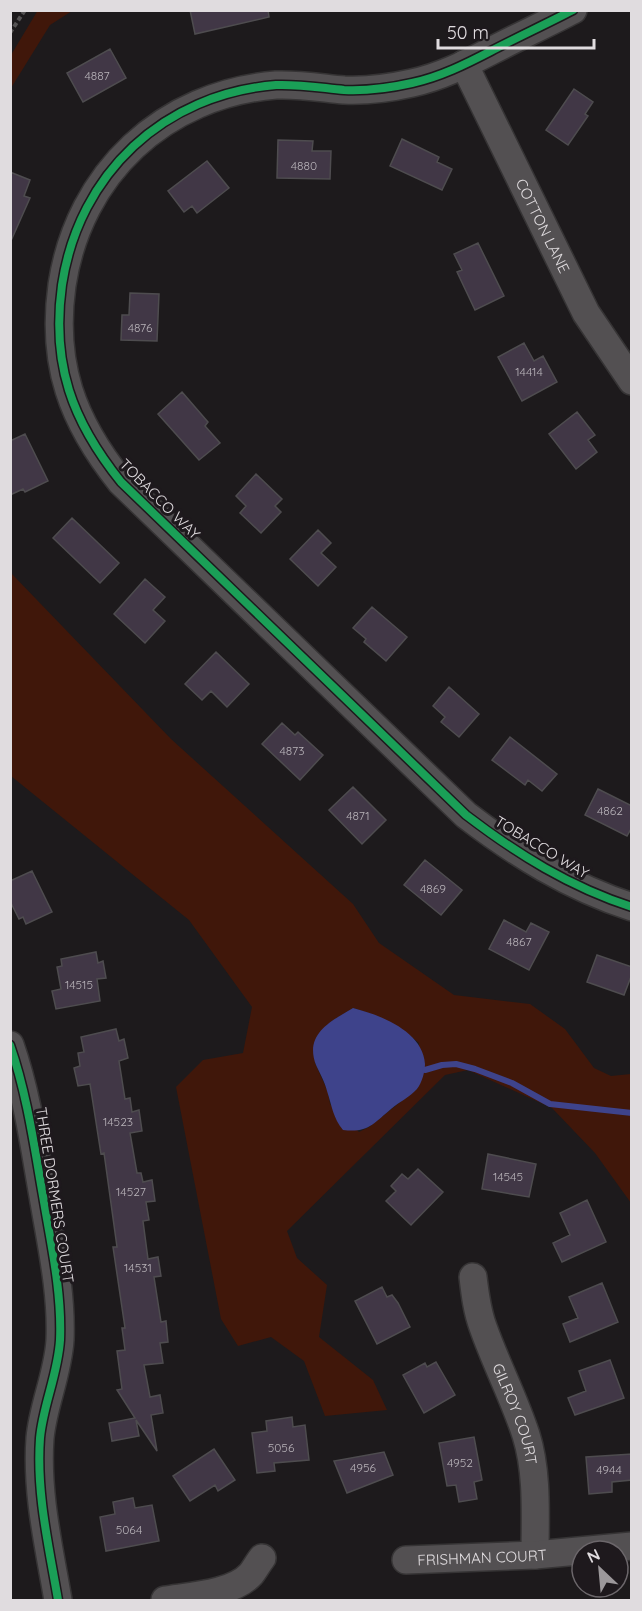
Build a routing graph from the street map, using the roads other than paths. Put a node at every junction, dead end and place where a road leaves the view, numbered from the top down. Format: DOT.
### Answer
graph roads {
  1 [pos="573,10"];
  2 [pos="464,64"];
  3 [pos="632,381"];
  4 [pos="632,907"];
  5 [pos="10,1046"];
  6 [pos="473,1277"];
  7 [pos="632,1546"];
  8 [pos="535,1555"];
  9 [pos="261,1558"];
  10 [pos="406,1560"];
  11 [pos="58,1600"];
  12 [pos="165,1600"];
  1 -- 2 [label="street, TOBACCO WAY"];
  2 -- 3 [label="street, COTTON LANE"];
  2 -- 4 [label="street, TOBACCO WAY"];
  5 -- 11 [label="street, THREE DORMERS COURT"];
  6 -- 8 [label="street, GILROY COURT"];
  7 -- 8 [label="street, FRISHMAN COURT"];
  8 -- 10 [label="street, FRISHMAN COURT"];
  9 -- 12 [label="street"];
}
